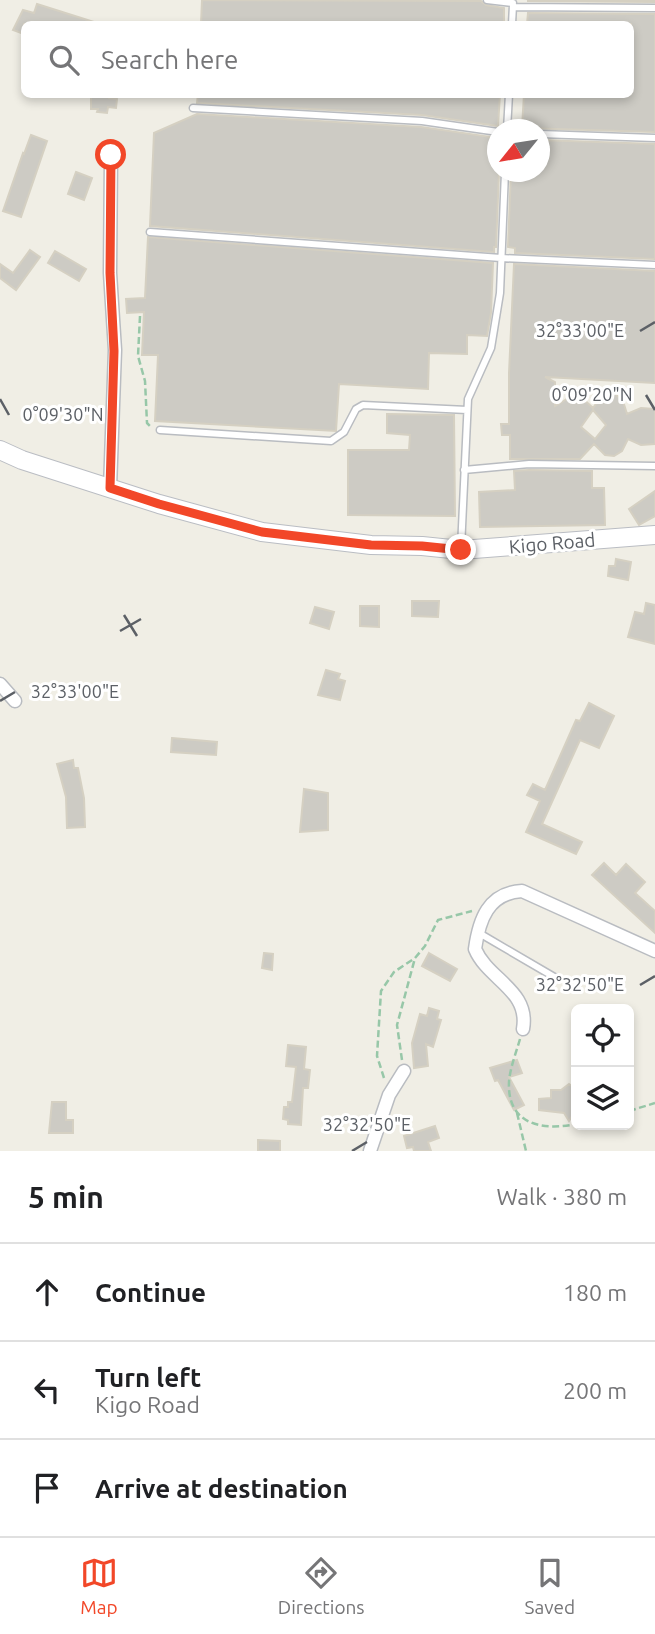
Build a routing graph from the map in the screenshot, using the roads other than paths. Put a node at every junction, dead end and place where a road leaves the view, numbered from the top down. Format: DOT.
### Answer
graph roads {
  1 [pos="486,0"];
  2 [pos="513,4"];
  3 [pos="655,8"];
  4 [pos="509,98"];
  5 [pos="194,108"];
  6 [pos="508,119"];
  7 [pos="487,130"];
  8 [pos="550,134"];
  9 [pos="655,138"];
  10 [pos="111,155"];
  11 [pos="505,182"];
  12 [pos="150,232"];
  13 [pos="501,258"];
  14 [pos="655,265"];
  15 [pos="467,410"];
  16 [pos="160,430"];
  17 [pos="0,450"];
  18 [pos="655,466"];
  19 [pos="464,470"];
  20 [pos="110,488"];
  21 [pos="655,535"];
  22 [pos="461,550"];
  23 [pos="0,684"];
  24 [pos="15,701"];
  25 [pos="477,932"];
  26 [pos="655,951"];
  27 [pos="556,978"];
  28 [pos="523,1029"];
  29 [pos="404,1071"];
  30 [pos="370,1151"];
  1 -- 2 [label="lane"];
  2 -- 3 [label="lane"];
  4 -- 6 [label="lane"];
  5 -- 7 [label="lane"];
  8 -- 9 [label="lane"];
  10 -- 20 [label="street"];
  11 -- 13 [label="lane"];
  12 -- 13 [label="lane"];
  13 -- 14 [label="lane"];
  13 -- 15 [label="lane"];
  15 -- 16 [label="lane"];
  15 -- 19 [label="lane"];
  17 -- 20 [label="street, Kigo Road"];
  18 -- 19 [label="lane"];
  19 -- 22 [label="lane"];
  20 -- 22 [label="street, Kigo Road"];
  21 -- 22 [label="street, Kigo Road"];
  23 -- 24 [label="street"];
  25 -- 26 [label="street"];
  25 -- 27 [label="lane"];
  25 -- 28 [label="street"];
  29 -- 30 [label="street"];
}
